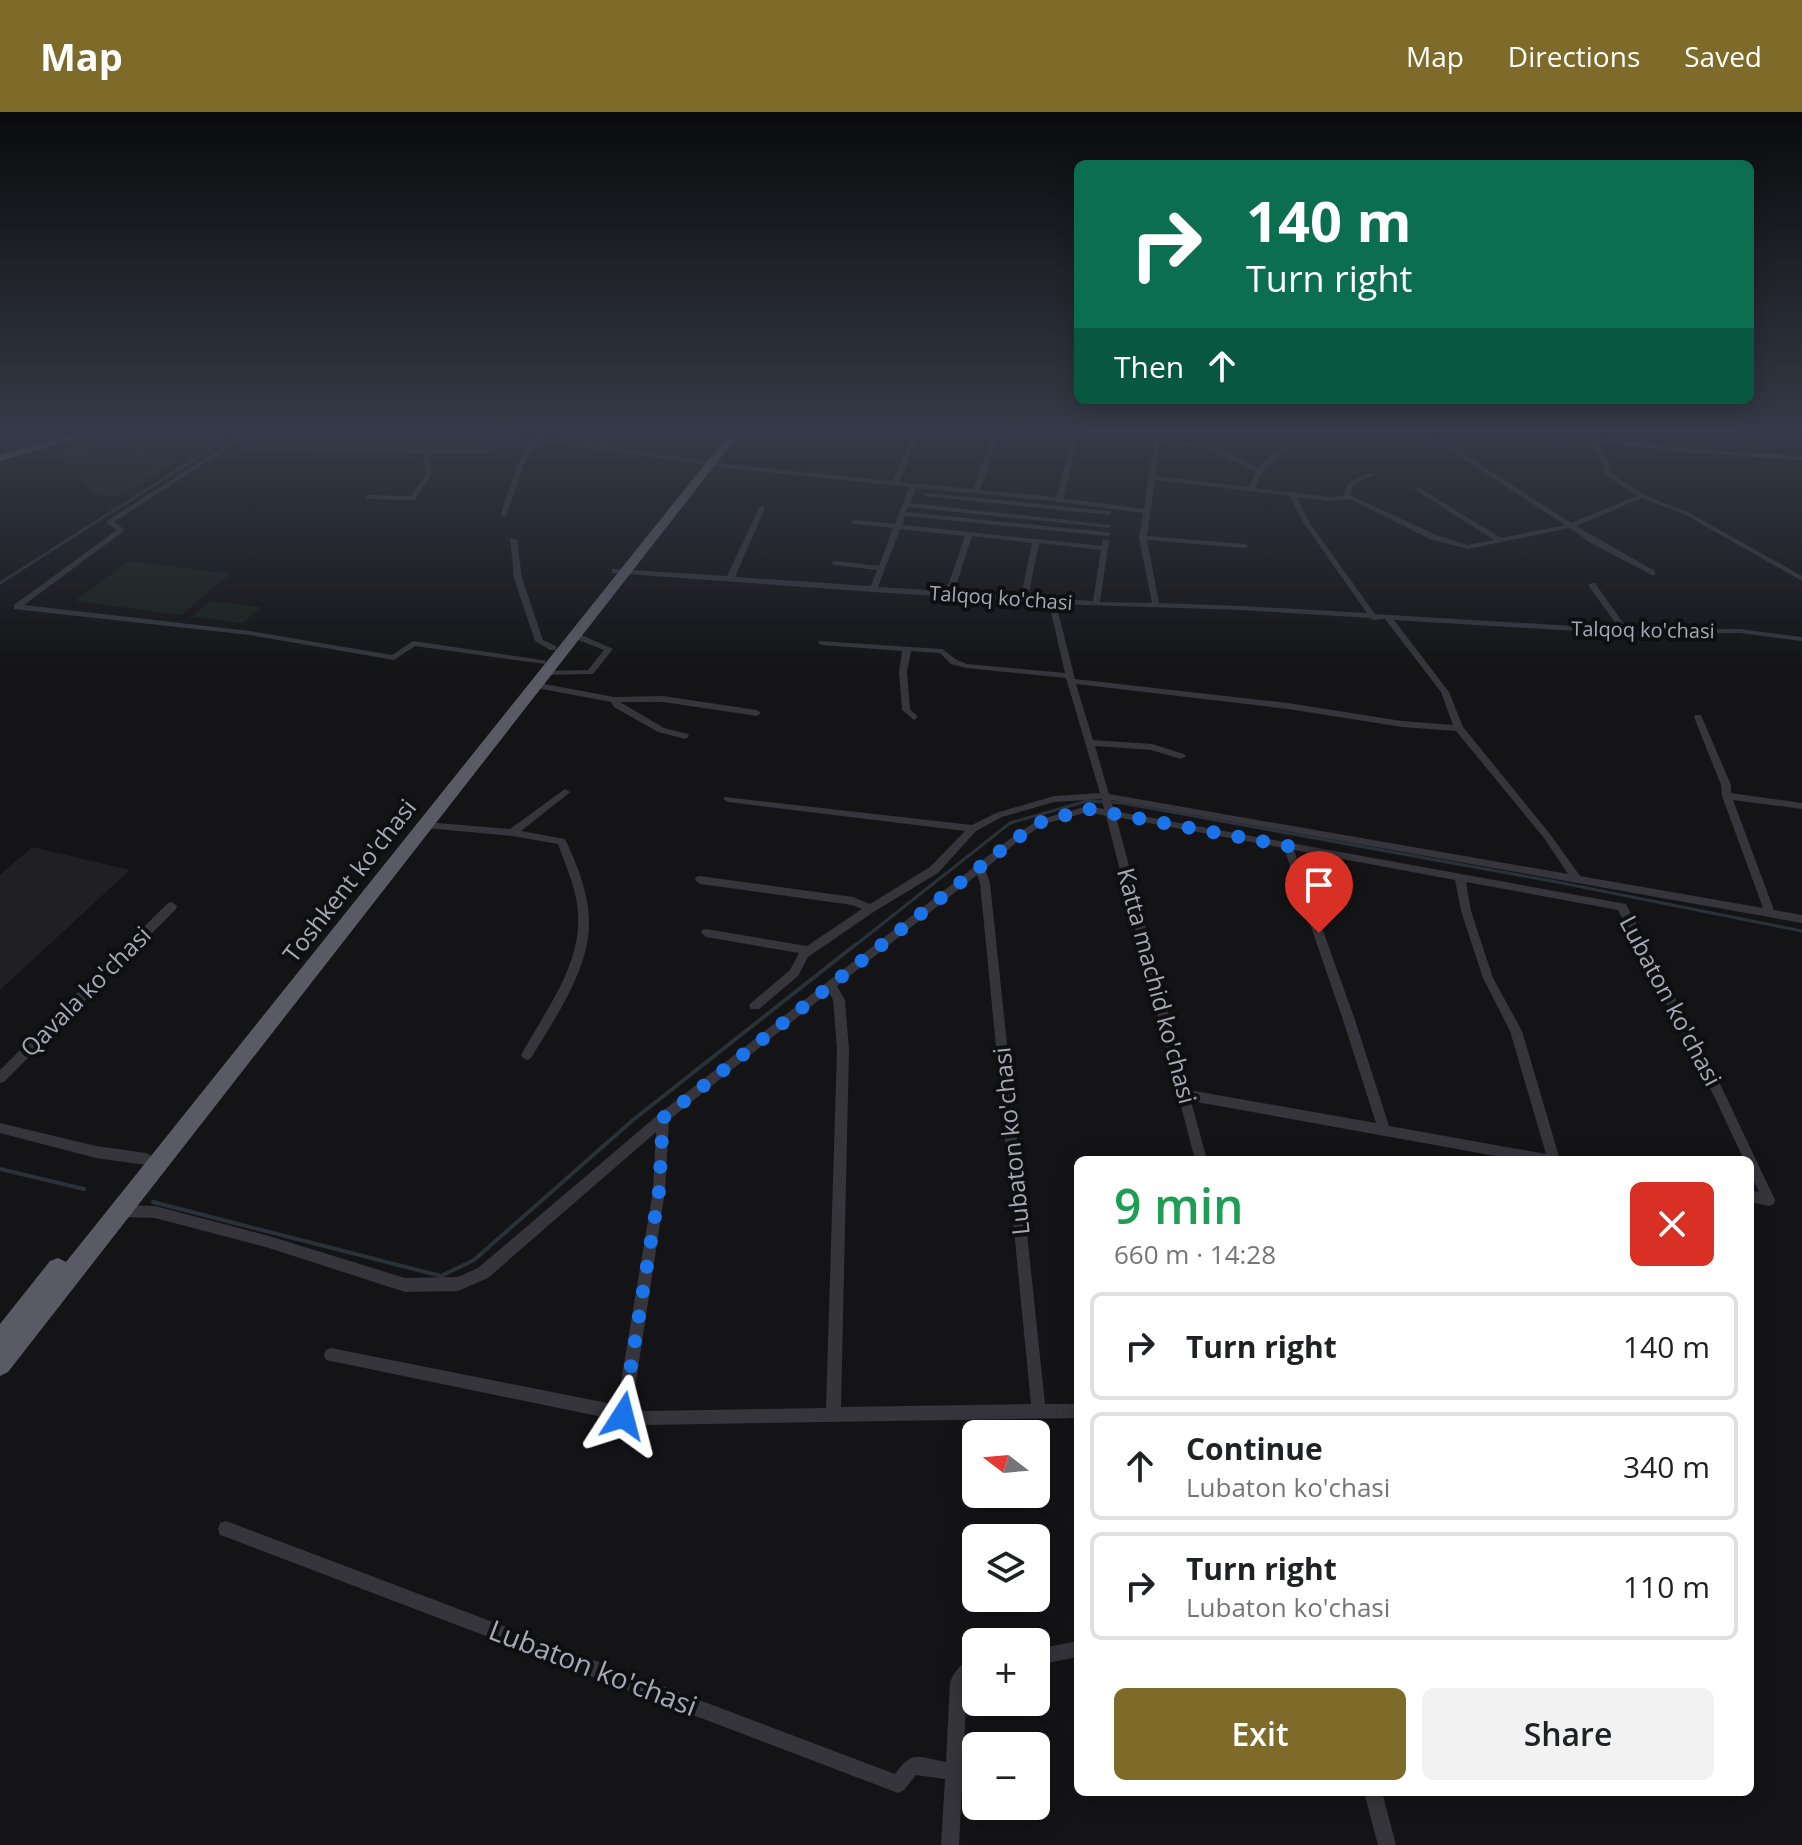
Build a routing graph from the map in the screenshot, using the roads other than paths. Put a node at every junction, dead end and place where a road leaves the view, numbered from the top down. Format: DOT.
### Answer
graph roads {
  1 [pos="128,510"];
  2 [pos="505,510"];
  3 [pos="668,510"];
  4 [pos="761,510"];
  5 [pos="903,510"];
  6 [pos="940,510"];
  7 [pos="1023,510"];
  8 [pos="1111,510"];
  9 [pos="1300,510"];
  10 [pos="1373,510"];
  11 [pos="1451,510"];
  12 [pos="1546,510"];
  13 [pos="1609,510"];
  14 [pos="1678,510"];
  15 [pos="1146,511"];
  16 [pos="504,514"];
  17 [pos="901,514"];
  18 [pos="1136,516"];
  19 [pos="1020,521"];
  20 [pos="854,522"];
  21 [pos="896,526"];
  22 [pos="1571,526"];
  23 [pos="1108,530"];
  24 [pos="969,534"];
  25 [pos="1143,538"];
  26 [pos="1015,539"];
  27 [pos="513,540"];
  28 [pos="1036,541"];
  29 [pos="1501,541"];
  30 [pos="1245,546"];
  31 [pos="1105,548"];
  32 [pos="835,563"];
  33 [pos="881,568"];
  34 [pos="619,571"];
  35 [pos="1652,573"];
  36 [pos="730,579"];
  37 [pos="1802,579"];
  38 [pos="1592,585"];
  39 [pos="873,590"];
  40 [pos="949,595"];
  41 [pos="1024,600"];
  42 [pos="1052,601"];
  43 [pos="1096,604"];
  44 [pos="1156,606"];
  45 [pos="1374,618"];
  46 [pos="1389,619"];
  47 [pos="1626,632"];
  48 [pos="574,635"];
  49 [pos="1802,639"];
  50 [pos="822,643"];
  51 [pos="553,648"];
  52 [pos="907,648"];
  53 [pos="540,673"];
  54 [pos="1070,679"];
  55 [pos="614,700"];
  56 [pos="757,713"];
  57 [pos="914,717"];
  58 [pos="1698,717"];
  59 [pos="1459,728"];
  60 [pos="685,736"];
  61 [pos="1089,743"];
  62 [pos="1181,756"];
  63 [pos="565,792"];
  64 [pos="1105,796"];
  65 [pos="1727,796"];
  66 [pos="728,799"];
  67 [pos="1802,806"];
  68 [pos="1110,812"];
  69 [pos="425,825"];
  70 [pos="973,829"];
  71 [pos="512,833"];
  72 [pos="1288,846"];
  73 [pos="980,869"];
  74 [pos="1460,877"];
  75 [pos="700,880"];
  76 [pos="1577,880"];
  77 [pos="172,906"];
  78 [pos="871,908"];
  79 [pos="1770,913"];
  80 [pos="1802,919"];
  81 [pos="706,933"];
  82 [pos="809,951"];
  83 [pos="831,985"];
  84 [pos="755,1006"];
  85 [pos="527,1055"];
  86 [pos="0,1078"];
  87 [pos="1184,1094"];
  88 [pos="663,1118"];
  89 [pos="0,1128"];
  90 [pos="1384,1130"];
  91 [pos="1200,1156"];
  92 [pos="1529,1156"];
  93 [pos="1550,1156"];
  94 [pos="1748,1156"];
  95 [pos="146,1159"];
  96 [pos="1754,1168"];
  97 [pos="1754,1197"];
  98 [pos="119,1211"];
  99 [pos="0,1342"];
  100 [pos="331,1355"];
  101 [pos="0,1364"];
  102 [pos="1074,1411"];
  103 [pos="1039,1413"];
  104 [pos="623,1416"];
  105 [pos="833,1416"];
  106 [pos="226,1529"];
  107 [pos="1074,1650"];
  108 [pos="1050,1654"];
  109 [pos="962,1678"];
  110 [pos="954,1772"];
  111 [pos="1374,1796"];
  112 [pos="950,1845"];
  113 [pos="1387,1845"];
  1 -- 53 [label="street"];
  2 -- 16 [label="street"];
  3 -- 34 [label="highway, Toshkent ko'chasi"];
  4 -- 36 [label="street"];
  5 -- 17 [label="street"];
  6 -- 19 [label="street"];
  7 -- 19 [label="street"];
  8 -- 15 [label="street"];
  8 -- 18 [label="street"];
  8 -- 23 [label="street"];
  9 -- 45 [label="street"];
  10 -- 29 [label="street"];
  11 -- 29 [label="street"];
  12 -- 22 [label="street"];
  13 -- 22 [label="street"];
  14 -- 37 [label="street"];
  15 -- 25 [label="street"];
  17 -- 19 [label="street"];
  17 -- 21 [label="street"];
  19 -- 23 [label="street"];
  19 -- 26 [label="street"];
  20 -- 21 [label="street"];
  21 -- 24 [label="street"];
  21 -- 33 [label="street"];
  22 -- 29 [label="street"];
  22 -- 35 [label="street"];
  23 -- 31 [label="street"];
  24 -- 26 [label="street"];
  24 -- 40 [label="street"];
  25 -- 30 [label="street"];
  25 -- 44 [label="street"];
  26 -- 28 [label="street"];
  27 -- 51 [label="street"];
  28 -- 31 [label="street"];
  28 -- 41 [label="street"];
  31 -- 43 [label="street"];
  32 -- 33 [label="street"];
  33 -- 39 [label="street"];
  34 -- 36 [label="street, Talqoq ko'chasi"];
  34 -- 48 [label="highway, Toshkent ko'chasi"];
  34 -- 51 [label="highway, Toshkent ko'chasi"];
  36 -- 39 [label="street, Talqoq ko'chasi"];
  38 -- 47 [label="street"];
  39 -- 40 [label="street, Talqoq ko'chasi"];
  40 -- 41 [label="street, Talqoq ko'chasi"];
  41 -- 42 [label="street, Talqoq ko'chasi"];
  42 -- 43 [label="street, Talqoq ko'chasi"];
  42 -- 54 [label="street, Katta machid ko'chasi"];
  43 -- 44 [label="street, Talqoq ko'chasi"];
  44 -- 45 [label="street, Talqoq ko'chasi"];
  45 -- 46 [label="street, Talqoq ko'chasi"];
  46 -- 47 [label="street, Talqoq ko'chasi"];
  46 -- 59 [label="street"];
  47 -- 49 [label="street, Talqoq ko'chasi"];
  48 -- 53 [label="highway, Toshkent ko'chasi"];
  48 -- 53 [label="street"];
  50 -- 52 [label="street"];
  51 -- 53 [label="highway, Toshkent ko'chasi"];
  52 -- 54 [label="street"];
  52 -- 57 [label="street"];
  53 -- 55 [label="street"];
  53 -- 69 [label="highway, Toshkent ko'chasi"];
  53 -- 95 [label="highway, Toshkent ko'chasi"];
  54 -- 59 [label="street"];
  54 -- 61 [label="street, Katta machid ko'chasi"];
  55 -- 56 [label="street"];
  55 -- 60 [label="street"];
  58 -- 65 [label="street"];
  59 -- 76 [label="street"];
  61 -- 62 [label="street"];
  61 -- 64 [label="street, Katta machid ko'chasi"];
  63 -- 71 [label="street"];
  64 -- 68 [label="street, Katta machid ko'chasi"];
  64 -- 70 [label="street"];
  64 -- 76 [label="street"];
  65 -- 67 [label="street"];
  65 -- 79 [label="street"];
  66 -- 70 [label="street"];
  68 -- 72 [label="street, Lubaton ko'chasi"];
  68 -- 73 [label="street, Lubaton ko'chasi"];
  68 -- 87 [label="street, Katta machid ko'chasi"];
  69 -- 71 [label="street"];
  69 -- 98 [label="highway, Toshkent ko'chasi"];
  70 -- 78 [label="street"];
  71 -- 85 [label="street"];
  72 -- 74 [label="street, Lubaton ko'chasi"];
  72 -- 90 [label="street"];
  73 -- 83 [label="street, Lubaton ko'chasi"];
  73 -- 103 [label="street, Lubaton ko'chasi"];
  74 -- 93 [label="street"];
  74 -- 94 [label="street, Lubaton ko'chasi"];
  75 -- 78 [label="street"];
  76 -- 79 [label="street"];
  77 -- 86 [label="street, Qavala ko'chasi"];
  78 -- 82 [label="street"];
  79 -- 80 [label="street"];
  81 -- 82 [label="street"];
  82 -- 84 [label="street"];
  83 -- 88 [label="street, Lubaton ko'chasi"];
  83 -- 105 [label="street"];
  87 -- 90 [label="street"];
  87 -- 91 [label="street, Katta machid ko'chasi"];
  88 -- 98 [label="street, Lubaton ko'chasi"];
  88 -- 104 [label="street"];
  89 -- 95 [label="street"];
  90 -- 92 [label="street"];
  95 -- 99 [label="highway, Toshkent ko'chasi"];
  96 -- 97 [label="street, Lubaton ko'chasi"];
  98 -- 101 [label="highway, Toshkent ko'chasi"];
  100 -- 104 [label="street"];
  102 -- 103 [label="street"];
  103 -- 105 [label="street"];
  104 -- 105 [label="street"];
  106 -- 110 [label="street, Lubaton ko'chasi"];
  107 -- 108 [label="street"];
  109 -- 110 [label="street"];
  110 -- 112 [label="street"];
  111 -- 113 [label="street"];
}
